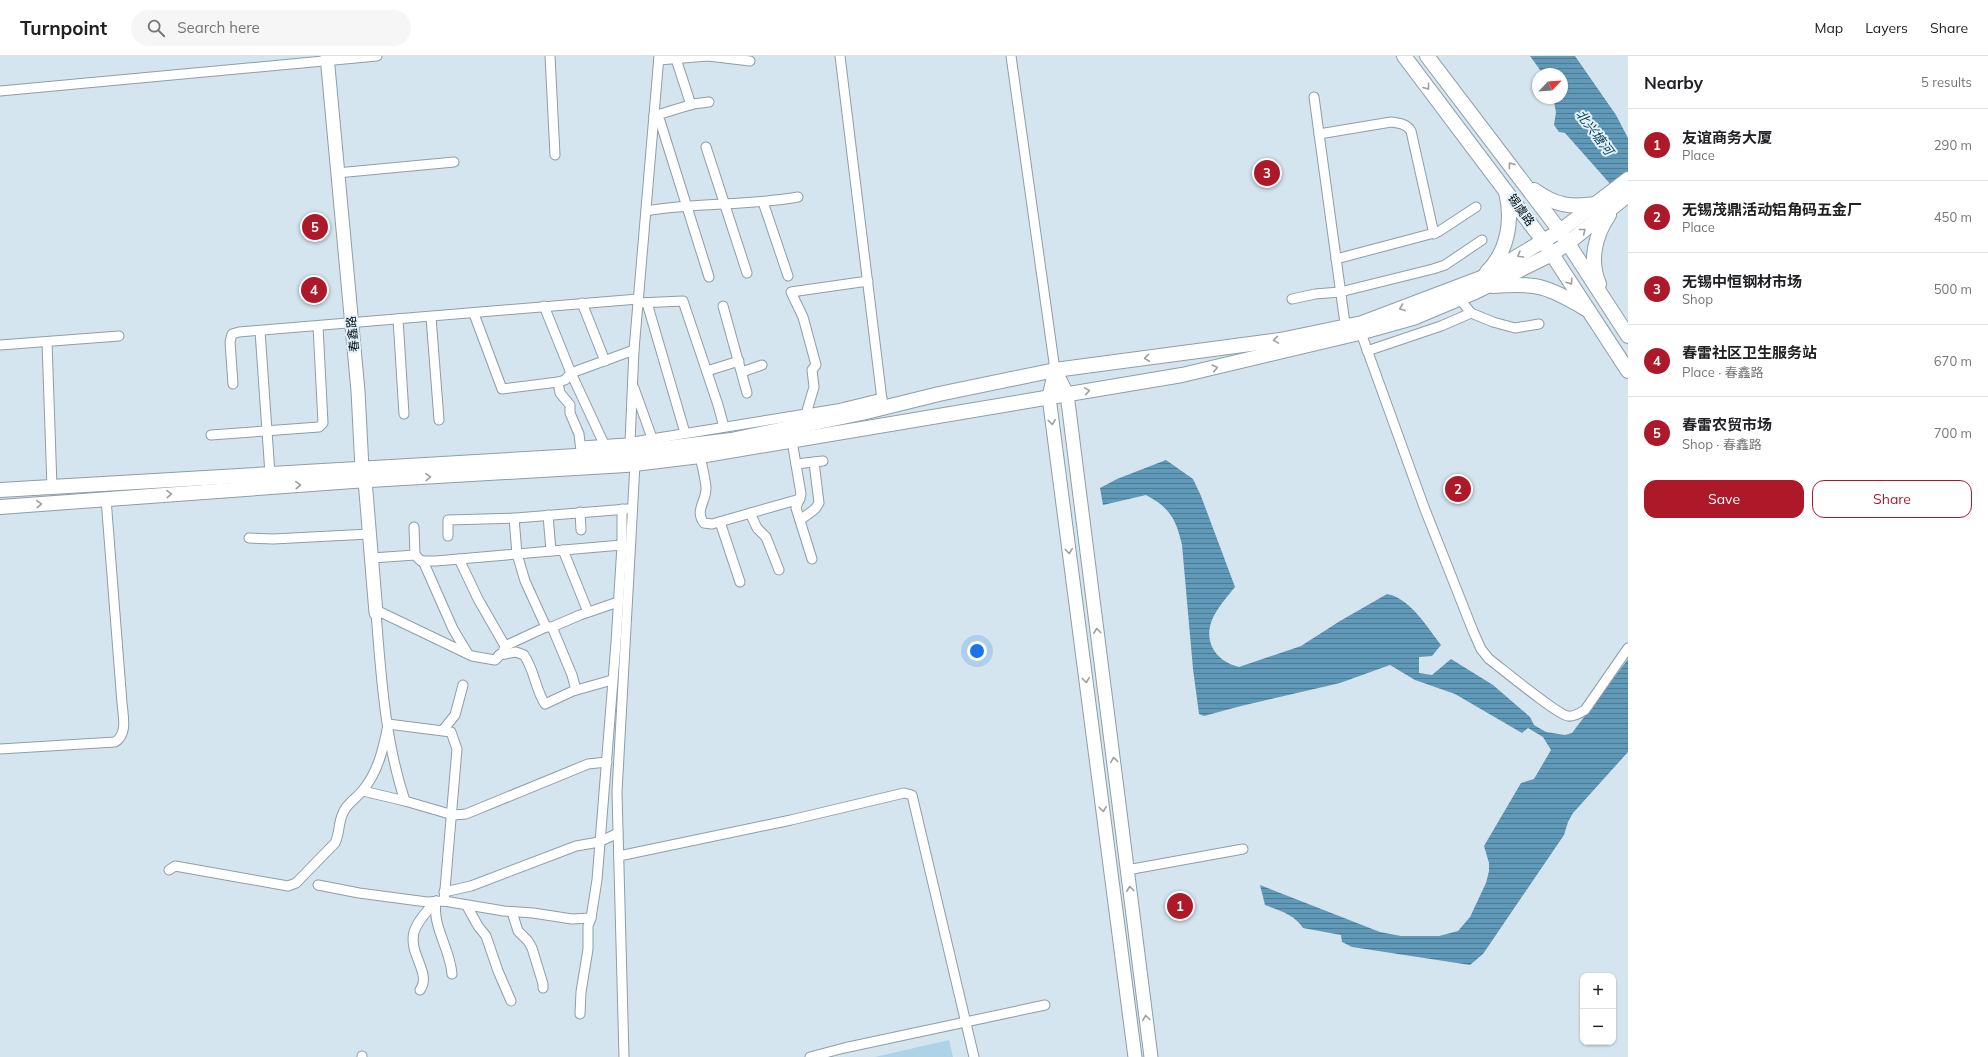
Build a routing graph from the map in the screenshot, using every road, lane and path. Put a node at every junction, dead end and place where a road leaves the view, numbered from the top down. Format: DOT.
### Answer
graph roads {
  1 [pos="377,56"];
  2 [pos="550,56"];
  3 [pos="840,56"];
  4 [pos="1011,56"];
  5 [pos="1404,56"];
  6 [pos="1428,56"];
  7 [pos="331,58"];
  8 [pos="659,58"];
  9 [pos="676,59"];
  10 [pos="750,61"];
  11 [pos="0,91"];
  12 [pos="1314,97"];
  13 [pos="708,102"];
  14 [pos="691,105"];
  15 [pos="654,116"];
  16 [pos="1319,134"];
  17 [pos="706,147"];
  18 [pos="555,156"];
  19 [pos="454,162"];
  20 [pos="340,173"];
  21 [pos="1628,179"];
  22 [pos="1525,184"];
  23 [pos="1504,187"];
  24 [pos="1628,195"];
  25 [pos="798,197"];
  26 [pos="1614,201"];
  27 [pos="763,202"];
  28 [pos="726,204"];
  29 [pos="1596,204"];
  30 [pos="687,206"];
  31 [pos="1476,207"];
  32 [pos="646,211"];
  33 [pos="1434,234"];
  34 [pos="1564,237"];
  35 [pos="1482,240"];
  36 [pos="1544,242"];
  37 [pos="1552,254"];
  38 [pos="1336,259"];
  39 [pos="747,273"];
  40 [pos="788,276"];
  41 [pos="709,277"];
  42 [pos="868,281"];
  43 [pos="1483,282"];
  44 [pos="1340,292"];
  45 [pos="1459,298"];
  46 [pos="1292,299"];
  47 [pos="641,302"];
  48 [pos="582,304"];
  49 [pos="544,306"];
  50 [pos="723,306"];
  51 [pos="1589,311"];
  52 [pos="1471,313"];
  53 [pos="474,314"];
  54 [pos="431,317"];
  55 [pos="398,320"];
  56 [pos="355,323"];
  57 [pos="1539,324"];
  58 [pos="318,326"];
  59 [pos="260,331"];
  60 [pos="1351,332"];
  61 [pos="119,336"];
  62 [pos="1628,336"];
  63 [pos="47,342"];
  64 [pos="0,345"];
  65 [pos="634,350"];
  66 [pos="1366,351"];
  67 [pos="605,361"];
  68 [pos="739,361"];
  69 [pos="762,365"];
  70 [pos="1055,370"];
  71 [pos="707,371"];
  72 [pos="1628,371"];
  73 [pos="742,372"];
  74 [pos="571,373"];
  75 [pos="558,382"];
  76 [pos="234,384"];
  77 [pos="633,384"];
  78 [pos="747,394"];
  79 [pos="1067,394"];
  80 [pos="1049,397"];
  81 [pos="882,403"];
  82 [pos="404,414"];
  83 [pos="806,414"];
  84 [pos="439,420"];
  85 [pos="724,427"];
  86 [pos="791,428"];
  87 [pos="268,431"];
  88 [pos="685,433"];
  89 [pos="211,435"];
  90 [pos="652,438"];
  91 [pos="630,442"];
  92 [pos="604,444"];
  93 [pos="581,451"];
  94 [pos="700,456"];
  95 [pos="635,464"];
  96 [pos="796,464"];
  97 [pos="364,473"];
  98 [pos="270,474"];
  99 [pos="52,487"];
  100 [pos="0,490"];
  101 [pos="106,499"];
  102 [pos="800,499"];
  103 [pos="0,507"];
  104 [pos="632,508"];
  105 [pos="622,509"];
  106 [pos="580,512"];
  107 [pos="750,513"];
  108 [pos="548,515"];
  109 [pos="514,518"];
  110 [pos="800,520"];
  111 [pos="720,522"];
  112 [pos="414,527"];
  113 [pos="581,530"];
  114 [pos="370,534"];
  115 [pos="448,536"];
  116 [pos="249,538"];
  117 [pos="622,545"];
  118 [pos="563,550"];
  119 [pos="551,551"];
  120 [pos="517,554"];
  121 [pos="415,555"];
  122 [pos="372,558"];
  123 [pos="459,558"];
  124 [pos="812,559"];
  125 [pos="423,561"];
  126 [pos="780,570"];
  127 [pos="740,582"];
  128 [pos="618,602"];
  129 [pos="376,611"];
  130 [pos="588,612"];
  131 [pos="549,627"];
  132 [pos="505,646"];
  133 [pos="1628,648"];
  134 [pos="468,654"];
  135 [pos="499,656"];
  136 [pos="612,680"];
  137 [pos="463,685"];
  138 [pos="576,690"];
  139 [pos="388,724"];
  140 [pos="443,730"];
  141 [pos="0,749"];
  142 [pos="607,762"];
  143 [pos="363,791"];
  144 [pos="405,801"];
  145 [pos="453,815"];
  146 [pos="618,833"];
  147 [pos="599,842"];
  148 [pos="1244,849"];
  149 [pos="619,856"];
  150 [pos="169,870"];
  151 [pos="1127,870"];
  152 [pos="318,885"];
  153 [pos="441,898"];
  154 [pos="467,906"];
  155 [pos="512,912"];
  156 [pos="591,918"];
  157 [pos="452,974"];
  158 [pos="542,988"];
  159 [pos="420,990"];
  160 [pos="511,1001"];
  161 [pos="1045,1005"];
  162 [pos="580,1014"];
  163 [pos="965,1023"];
  164 [pos="624,1057"];
  165 [pos="810,1057"];
  166 [pos="974,1057"];
  167 [pos="1135,1057"];
  168 [pos="1151,1057"];
  1 -- 7 [label="street"];
  2 -- 18 [label="street"];
  3 -- 42 [label="street"];
  4 -- 70 [label="street"];
  5 -- 23 [label="main road, 锡虞路, one-way"];
  22 -- 6 [label="main road, 锡虞路, one-way"];
  7 -- 11 [label="street"];
  7 -- 20 [label="main road, 春鑫路"];
  8 -- 9 [label="street"];
  8 -- 15 [label="street"];
  9 -- 10 [label="street"];
  9 -- 14 [label="street"];
  12 -- 16 [label="street"];
  13 -- 14 [label="street"];
  14 -- 15 [label="street"];
  15 -- 30 [label="street"];
  15 -- 32 [label="street"];
  16 -- 33 [label="street"];
  16 -- 38 [label="street"];
  17 -- 28 [label="street"];
  19 -- 20 [label="street"];
  20 -- 56 [label="main road, 春鑫路"];
  21 -- 26 [label="main road"];
  22 -- 29 [label="main road"];
  22 -- 34 [label="main road, 锡虞路"];
  23 -- 36 [label="main road, 锡虞路"];
  23 -- 43 [label="main road"];
  24 -- 26 [label="main road"];
  25 -- 27 [label="street"];
  26 -- 29 [label="main road"];
  34 -- 26 [label="main road, one-way"];
  26 -- 62 [label="main road"];
  27 -- 28 [label="street"];
  27 -- 40 [label="street"];
  28 -- 30 [label="street"];
  28 -- 39 [label="street"];
  29 -- 34 [label="main road"];
  30 -- 32 [label="street"];
  30 -- 41 [label="street"];
  31 -- 33 [label="street"];
  32 -- 47 [label="street"];
  33 -- 38 [label="street"];
  34 -- 36 [label="main road"];
  34 -- 37 [label="main road"];
  34 -- 62 [label="main road, 锡虞路"];
  35 -- 44 [label="street"];
  36 -- 37 [label="main road, 锡虞路"];
  36 -- 43 [label="main road, one-way"];
  37 -- 43 [label="main road"];
  37 -- 51 [label="main road, 锡虞路, one-way"];
  38 -- 44 [label="street"];
  42 -- 81 [label="street"];
  42 -- 83 [label="street"];
  43 -- 45 [label="main road"];
  43 -- 51 [label="main road"];
  43 -- 60 [label="main road, one-way"];
  44 -- 46 [label="street"];
  44 -- 60 [label="street"];
  45 -- 52 [label="street"];
  45 -- 60 [label="main road"];
  47 -- 48 [label="street"];
  47 -- 65 [label="street"];
  47 -- 71 [label="street"];
  47 -- 88 [label="street"];
  48 -- 49 [label="street"];
  48 -- 67 [label="street"];
  49 -- 53 [label="street"];
  49 -- 74 [label="street"];
  50 -- 68 [label="street"];
  51 -- 72 [label="main road, 锡虞路"];
  52 -- 57 [label="street"];
  52 -- 66 [label="street"];
  53 -- 54 [label="street"];
  53 -- 75 [label="street"];
  54 -- 55 [label="street"];
  54 -- 84 [label="street"];
  55 -- 56 [label="street"];
  55 -- 82 [label="street"];
  56 -- 58 [label="street"];
  56 -- 97 [label="main road, 春鑫路"];
  58 -- 59 [label="street"];
  58 -- 87 [label="street"];
  59 -- 76 [label="street"];
  59 -- 87 [label="street"];
  60 -- 66 [label="street"];
  60 -- 70 [label="main road, one-way"];
  79 -- 60 [label="main road, one-way"];
  61 -- 63 [label="street"];
  63 -- 64 [label="street"];
  63 -- 99 [label="street"];
  65 -- 67 [label="street"];
  65 -- 77 [label="street"];
  66 -- 133 [label="street"];
  67 -- 74 [label="street"];
  68 -- 71 [label="street"];
  68 -- 73 [label="street"];
  69 -- 73 [label="street"];
  70 -- 79 [label="main road"];
  70 -- 80 [label="main road"];
  70 -- 81 [label="main road"];
  71 -- 85 [label="street"];
  73 -- 78 [label="street"];
  74 -- 75 [label="street"];
  74 -- 92 [label="street"];
  75 -- 93 [label="street"];
  77 -- 90 [label="street"];
  77 -- 91 [label="street"];
  79 -- 80 [label="main road"];
  151 -- 79 [label="main road, one-way"];
  80 -- 86 [label="main road"];
  80 -- 167 [label="main road, one-way"];
  81 -- 83 [label="street"];
  81 -- 86 [label="main road"];
  83 -- 86 [label="street"];
  85 -- 86 [label="street"];
  85 -- 88 [label="street"];
  86 -- 93 [label="main road"];
  86 -- 94 [label="main road"];
  86 -- 96 [label="street"];
  87 -- 89 [label="street"];
  87 -- 98 [label="street"];
  88 -- 90 [label="street"];
  90 -- 91 [label="street"];
  91 -- 92 [label="street"];
  92 -- 93 [label="street"];
  93 -- 97 [label="main road"];
  94 -- 95 [label="main road"];
  94 -- 111 [label="street"];
  97 -- 95 [label="main road, one-way"];
  95 -- 104 [label="street"];
  96 -- 102 [label="street"];
  96 -- 110 [label="street"];
  97 -- 98 [label="main road"];
  101 -- 97 [label="main road, one-way"];
  97 -- 114 [label="main road, 春鑫路"];
  98 -- 99 [label="main road"];
  99 -- 100 [label="main road"];
  103 -- 101 [label="main road, one-way"];
  101 -- 141 [label="street"];
  102 -- 107 [label="street"];
  102 -- 110 [label="street"];
  104 -- 105 [label="street"];
  104 -- 146 [label="street"];
  105 -- 106 [label="street"];
  105 -- 117 [label="street"];
  106 -- 108 [label="street"];
  106 -- 113 [label="street"];
  107 -- 111 [label="street"];
  107 -- 126 [label="street"];
  108 -- 109 [label="street"];
  108 -- 119 [label="street"];
  109 -- 115 [label="street"];
  109 -- 120 [label="street"];
  110 -- 124 [label="street"];
  111 -- 127 [label="street"];
  112 -- 121 [label="street"];
  114 -- 116 [label="street"];
  114 -- 122 [label="main road, 春鑫路"];
  117 -- 118 [label="street"];
  117 -- 128 [label="street"];
  118 -- 119 [label="street"];
  118 -- 130 [label="street"];
  119 -- 120 [label="street"];
  120 -- 123 [label="street"];
  120 -- 131 [label="street"];
  121 -- 122 [label="street"];
  121 -- 125 [label="street"];
  122 -- 129 [label="main road, 春鑫路"];
  123 -- 125 [label="street"];
  123 -- 132 [label="street"];
  125 -- 134 [label="street"];
  128 -- 130 [label="street"];
  128 -- 136 [label="street"];
  129 -- 134 [label="street"];
  129 -- 139 [label="street"];
  130 -- 131 [label="street"];
  131 -- 132 [label="street"];
  131 -- 138 [label="street"];
  132 -- 135 [label="street"];
  134 -- 135 [label="street"];
  135 -- 138 [label="street"];
  136 -- 138 [label="street"];
  136 -- 142 [label="street"];
  137 -- 140 [label="street"];
  139 -- 140 [label="street"];
  139 -- 143 [label="street"];
  139 -- 144 [label="street"];
  140 -- 145 [label="street"];
  142 -- 145 [label="street"];
  142 -- 147 [label="street"];
  143 -- 144 [label="street"];
  143 -- 150 [label="street"];
  144 -- 145 [label="street"];
  145 -- 153 [label="street"];
  146 -- 147 [label="street"];
  146 -- 149 [label="street"];
  147 -- 153 [label="street"];
  147 -- 156 [label="street"];
  148 -- 151 [label="street"];
  149 -- 163 [label="street"];
  149 -- 164 [label="street"];
  168 -- 151 [label="main road, one-way"];
  152 -- 153 [label="street"];
  153 -- 154 [label="street"];
  153 -- 157 [label="street"];
  153 -- 159 [label="street"];
  154 -- 155 [label="street"];
  154 -- 160 [label="street"];
  155 -- 156 [label="street"];
  155 -- 158 [label="street"];
  156 -- 162 [label="street"];
  161 -- 163 [label="street"];
  163 -- 165 [label="street"];
  163 -- 166 [label="street"];
}
